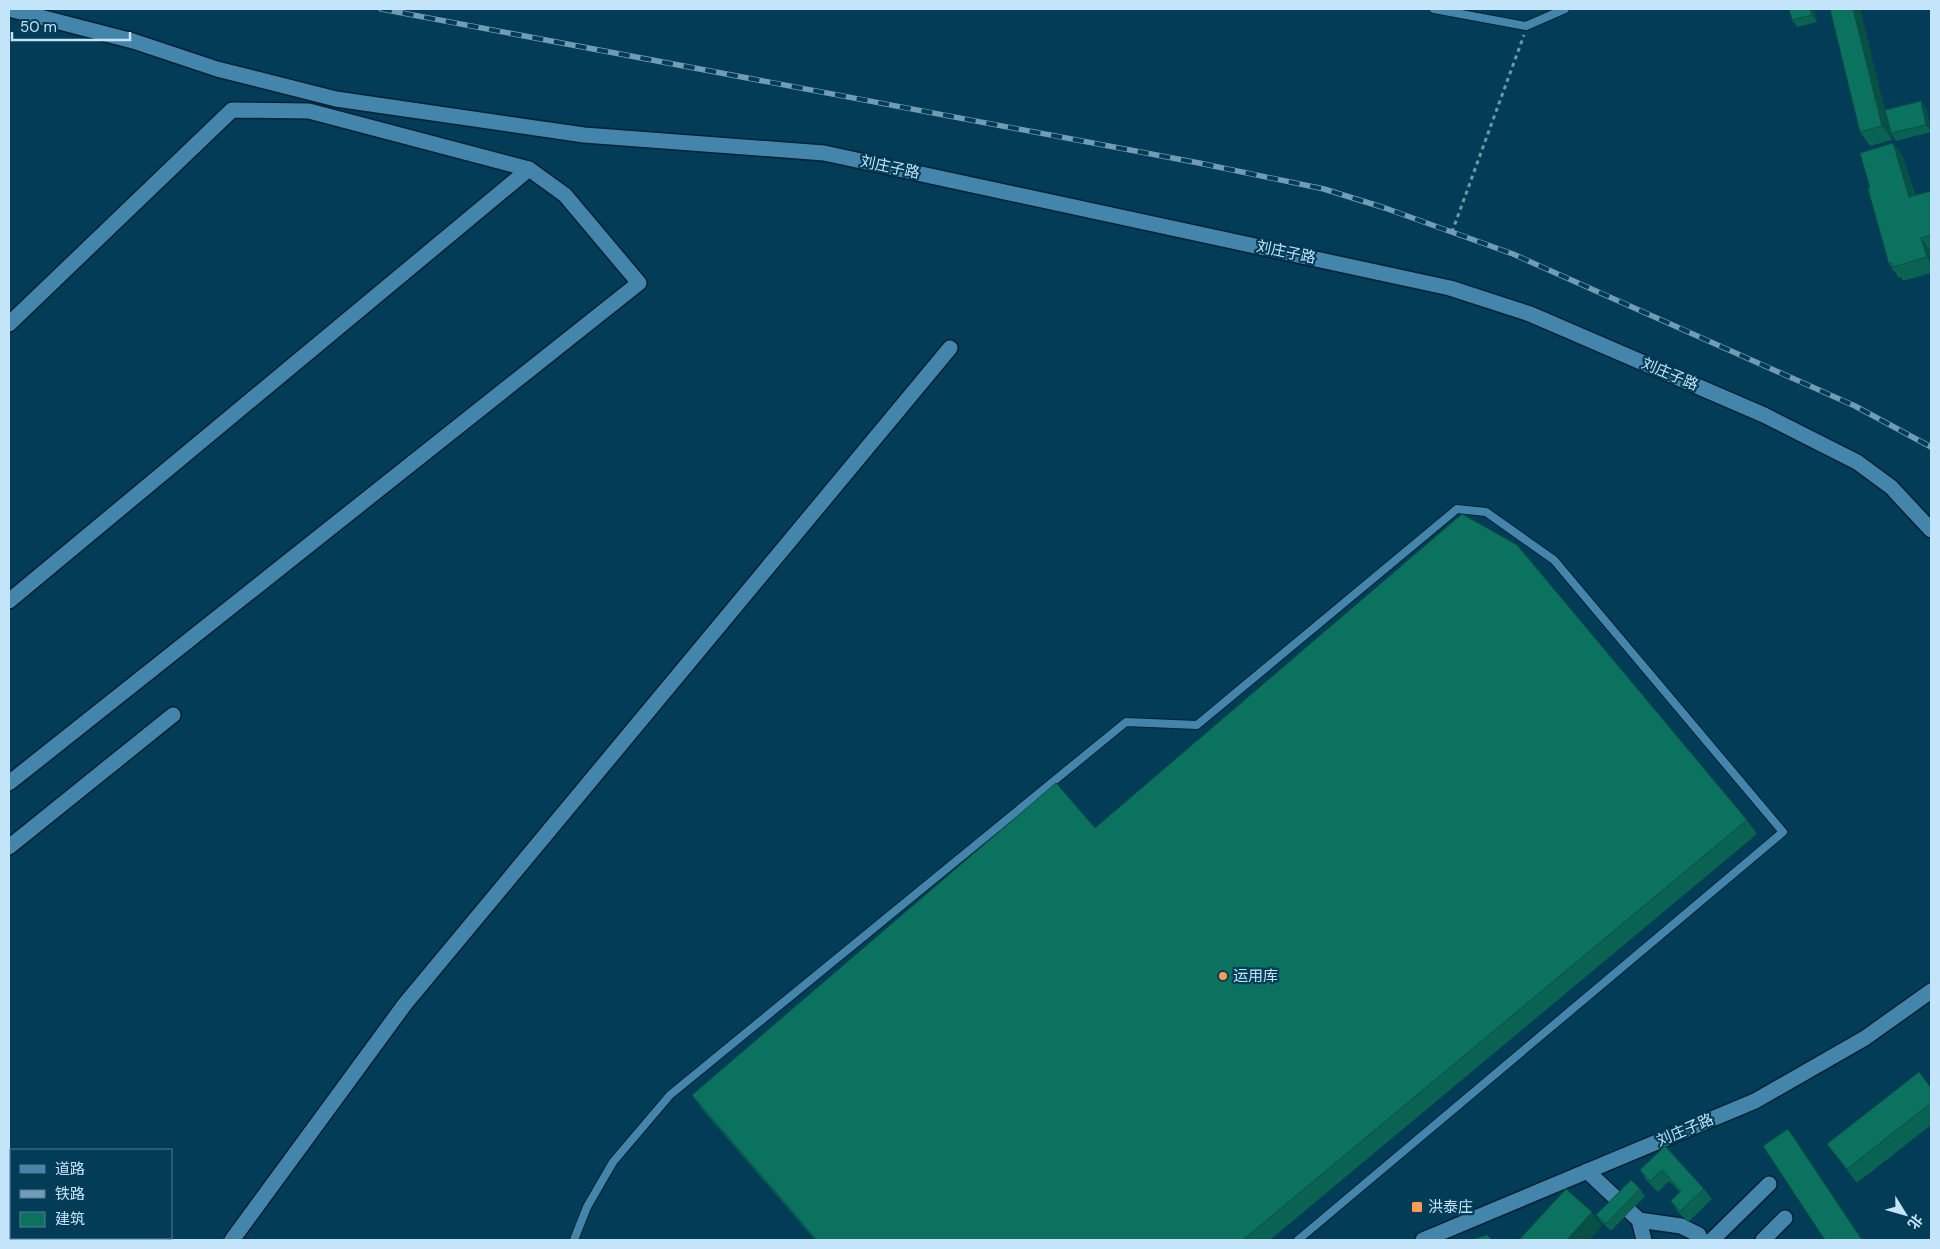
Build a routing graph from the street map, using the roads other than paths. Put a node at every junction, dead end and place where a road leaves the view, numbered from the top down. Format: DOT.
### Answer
graph roads {
  1 [pos="9,9"];
  2 [pos="1434,9"];
  3 [pos="1565,9"];
  4 [pos="529,169"];
  5 [pos="9,324"];
  6 [pos="950,348"];
  7 [pos="1931,530"];
  8 [pos="9,601"];
  9 [pos="173,715"];
  10 [pos="9,783"];
  11 [pos="9,846"];
  12 [pos="1931,991"];
  13 [pos="1587,1171"];
  14 [pos="1769,1184"];
  15 [pos="1785,1218"];
  16 [pos="1639,1220"];
  17 [pos="232,1240"];
  18 [pos="574,1240"];
  19 [pos="1298,1240"];
  20 [pos="1423,1240"];
  21 [pos="1644,1240"];
  22 [pos="1700,1240"];
  23 [pos="1712,1240"];
  24 [pos="1763,1240"];
  1 -- 7 [label="street, 刘庄子路"];
  2 -- 3 [label="lane"];
  4 -- 5 [label="street"];
  4 -- 8 [label="street"];
  4 -- 10 [label="street"];
  6 -- 17 [label="street"];
  9 -- 11 [label="street"];
  12 -- 13 [label="street, 刘庄子路"];
  13 -- 16 [label="street"];
  13 -- 20 [label="street, 刘庄子路"];
  14 -- 23 [label="street"];
  15 -- 24 [label="street"];
  16 -- 21 [label="street"];
  16 -- 22 [label="street"];
  18 -- 19 [label="lane"];
}
